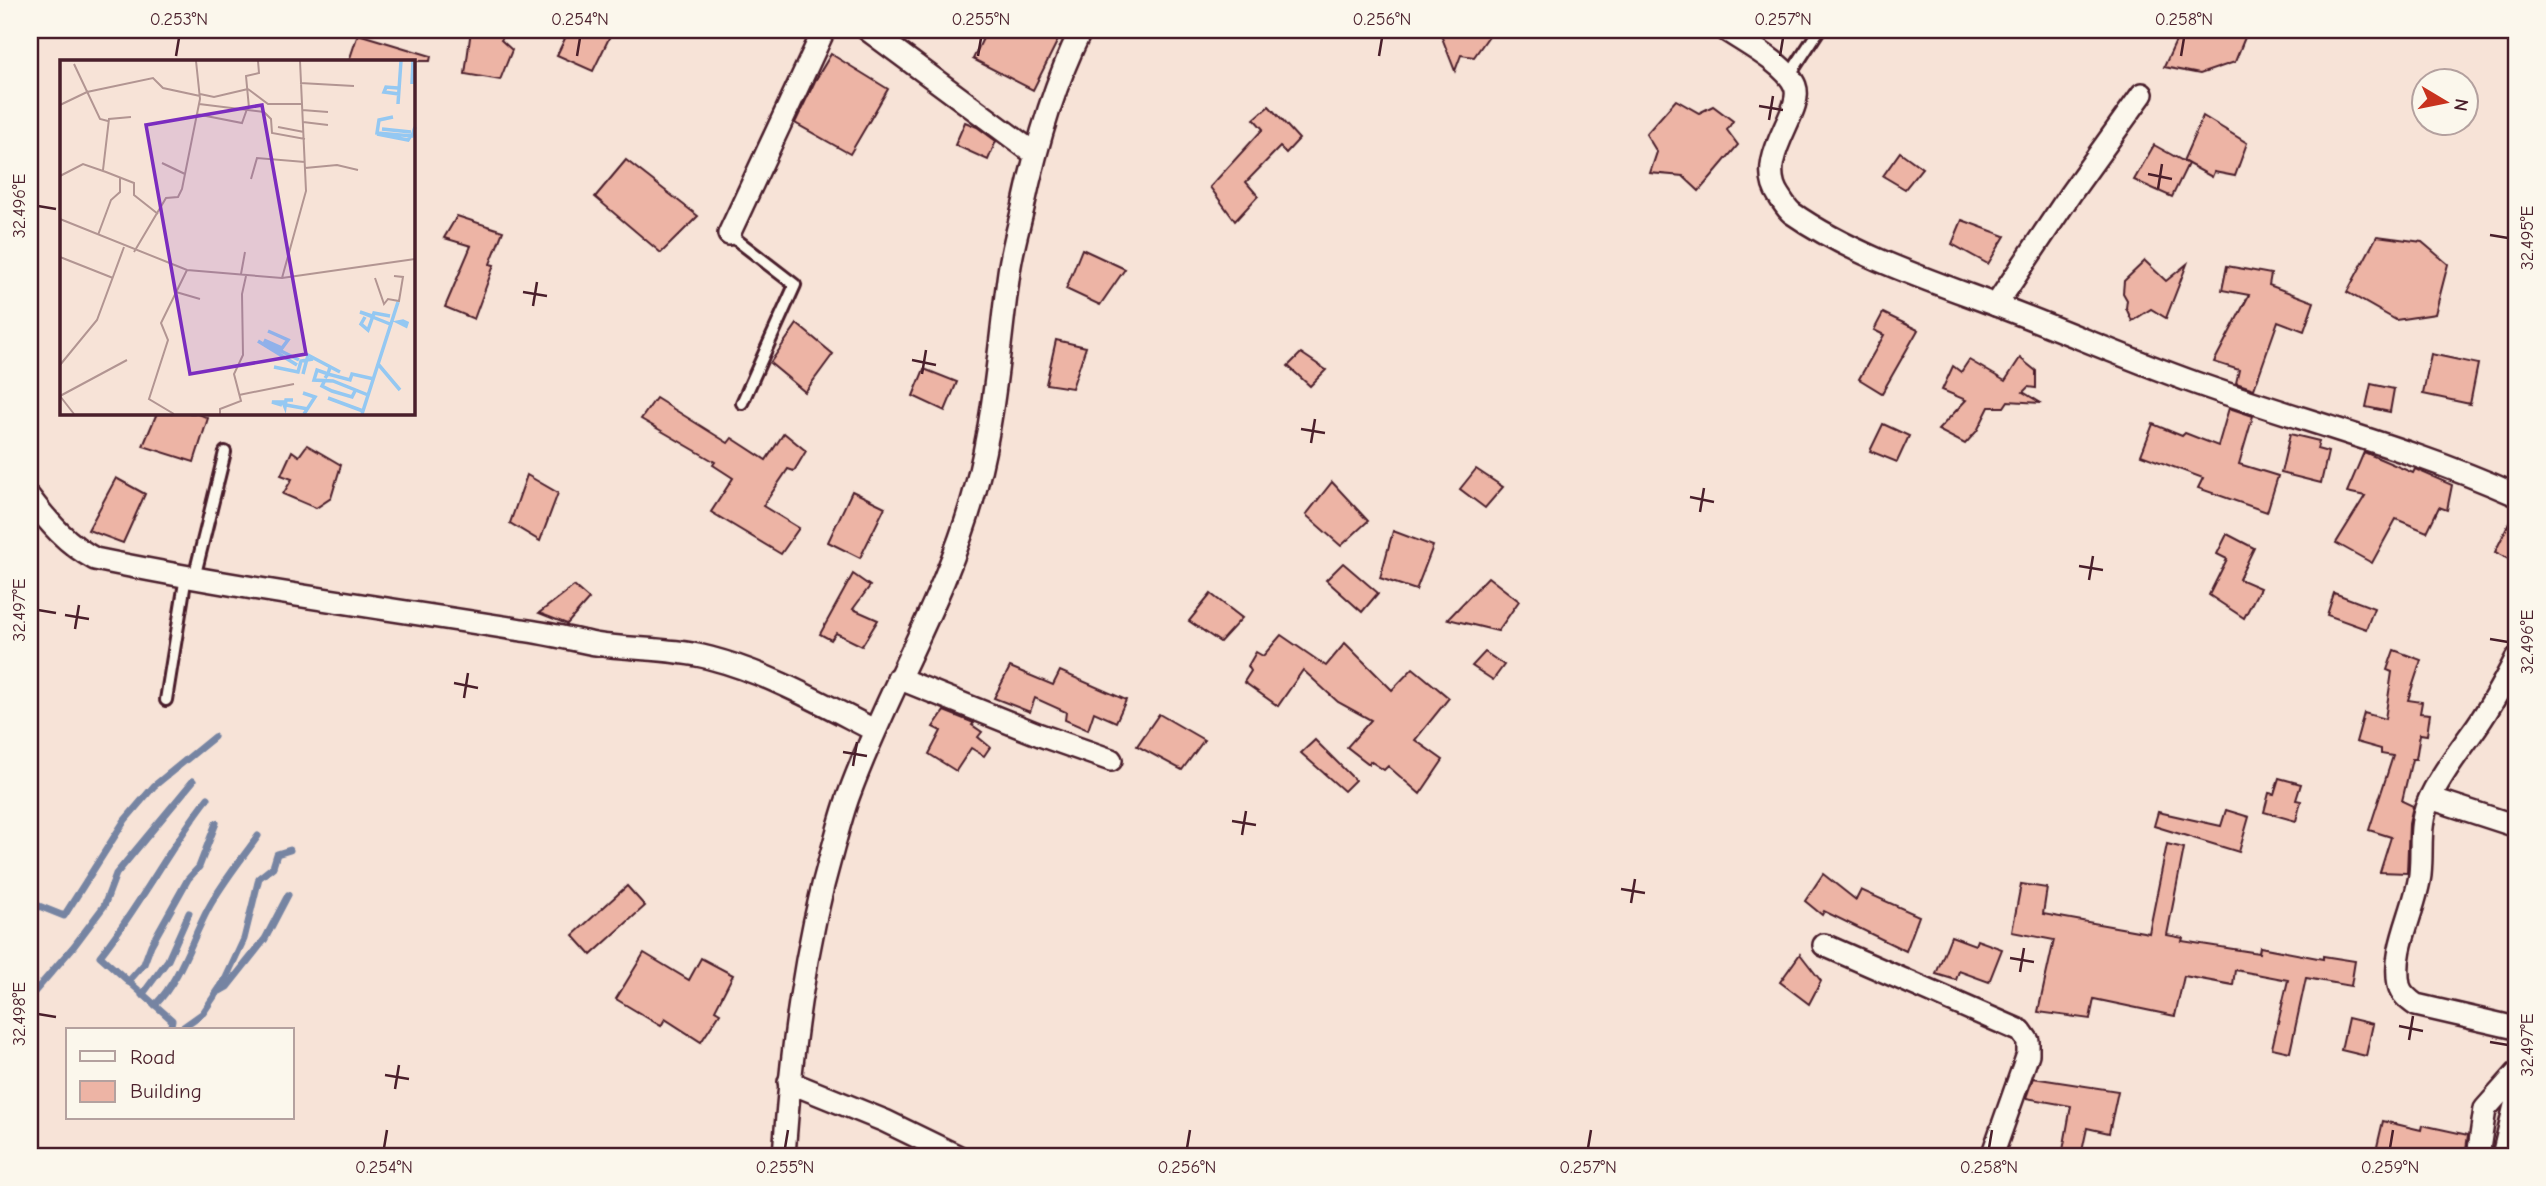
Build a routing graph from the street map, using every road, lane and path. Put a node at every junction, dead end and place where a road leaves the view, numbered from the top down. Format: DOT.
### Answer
graph roads {
  1 [pos="824,30"];
  2 [pos="868,30"];
  3 [pos="1081,30"];
  4 [pos="1726,30"];
  5 [pos="1819,30"];
  6 [pos="1789,76"];
  7 [pos="2143,94"];
  8 [pos="1035,154"];
  9 [pos="729,234"];
  10 [pos="1996,305"];
  11 [pos="742,403"];
  12 [pos="225,452"];
  13 [pos="2516,495"];
  14 [pos="30,498"];
  15 [pos="190,577"];
  16 [pos="2516,659"];
  17 [pos="898,678"];
  18 [pos="166,700"];
  19 [pos="874,730"];
  20 [pos="1111,760"];
  21 [pos="2430,798"];
  22 [pos="2516,826"];
  23 [pos="1824,945"];
  24 [pos="2516,1028"];
  25 [pos="2516,1074"];
  26 [pos="789,1082"];
  27 [pos="2516,1101"];
  28 [pos="784,1156"];
  29 [pos="957,1156"];
  30 [pos="1992,1156"];
  31 [pos="2478,1156"];
  32 [pos="2503,1156"];
  1 -- 9 [label="street"];
  2 -- 8 [label="street"];
  3 -- 8 [label="street"];
  4 -- 6 [label="street"];
  5 -- 6 [label="lane"];
  6 -- 10 [label="street"];
  7 -- 10 [label="street"];
  8 -- 17 [label="street"];
  9 -- 11 [label="lane"];
  10 -- 13 [label="street"];
  12 -- 15 [label="lane"];
  14 -- 15 [label="street"];
  15 -- 18 [label="lane"];
  15 -- 19 [label="street"];
  16 -- 21 [label="street"];
  17 -- 19 [label="street"];
  17 -- 20 [label="street"];
  19 -- 26 [label="street"];
  21 -- 22 [label="street"];
  21 -- 24 [label="street"];
  23 -- 30 [label="street"];
  25 -- 31 [label="street"];
  26 -- 28 [label="street"];
  26 -- 29 [label="street"];
  27 -- 32 [label="street"];
}
